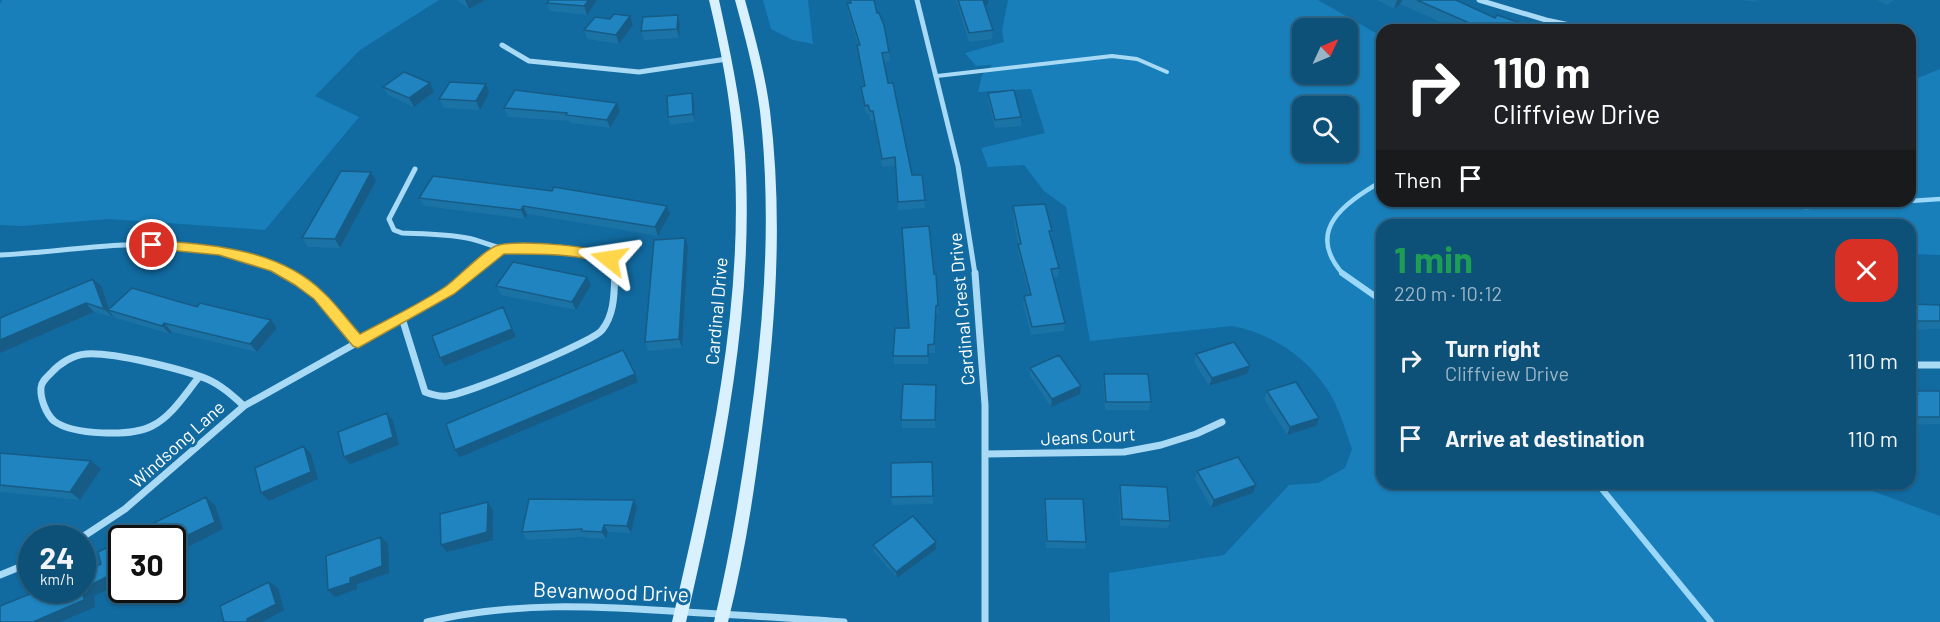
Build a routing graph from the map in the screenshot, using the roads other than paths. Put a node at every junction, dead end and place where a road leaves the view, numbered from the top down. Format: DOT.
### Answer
graph roads {
  1 [pos="714,0"];
  2 [pos="740,0"];
  3 [pos="916,0"];
  4 [pos="1479,0"];
  5 [pos="1565,24"];
  6 [pos="502,45"];
  7 [pos="728,58"];
  8 [pos="1167,72"];
  9 [pos="937,76"];
  10 [pos="415,169"];
  11 [pos="501,249"];
  12 [pos="0,255"];
  13 [pos="402,318"];
  14 [pos="358,342"];
  15 [pos="1916,365"];
  16 [pos="1940,365"];
  17 [pos="200,377"];
  18 [pos="244,406"];
  19 [pos="1222,422"];
  20 [pos="986,454"];
  21 [pos="96,528"];
  22 [pos="18,568"];
  23 [pos="0,575"];
  24 [pos="680,617"];
  25 [pos="722,618"];
  26 [pos="427,622"];
  27 [pos="844,622"];
  28 [pos="985,622"];
  1 -- 7 [label="main road, Cardinal Drive"];
  2 -- 25 [label="main road"];
  3 -- 9 [label="street, Cardinal Crest Drive"];
  4 -- 5 [label="street"];
  6 -- 7 [label="street"];
  7 -- 24 [label="main road, Cardinal Drive"];
  8 -- 9 [label="lane"];
  9 -- 20 [label="street, Cardinal Crest Drive"];
  10 -- 11 [label="street"];
  11 -- 13 [label="street, Windsong Lane"];
  11 -- 13 [label="street"];
  12 -- 14 [label="street"];
  13 -- 14 [label="street, Windsong Lane"];
  14 -- 18 [label="street, Windsong Lane"];
  15 -- 16 [label="street"];
  17 -- 17 [label="street"];
  17 -- 18 [label="street"];
  18 -- 21 [label="street, Windsong Lane"];
  19 -- 20 [label="street, Jeans Court"];
  20 -- 28 [label="street, Cardinal Crest Drive"];
  22 -- 23 [label="street"];
  24 -- 25 [label="street, Bevanwood Drive"];
  24 -- 26 [label="street, Bevanwood Drive"];
  25 -- 27 [label="street, Bevanwood Drive"];
}
